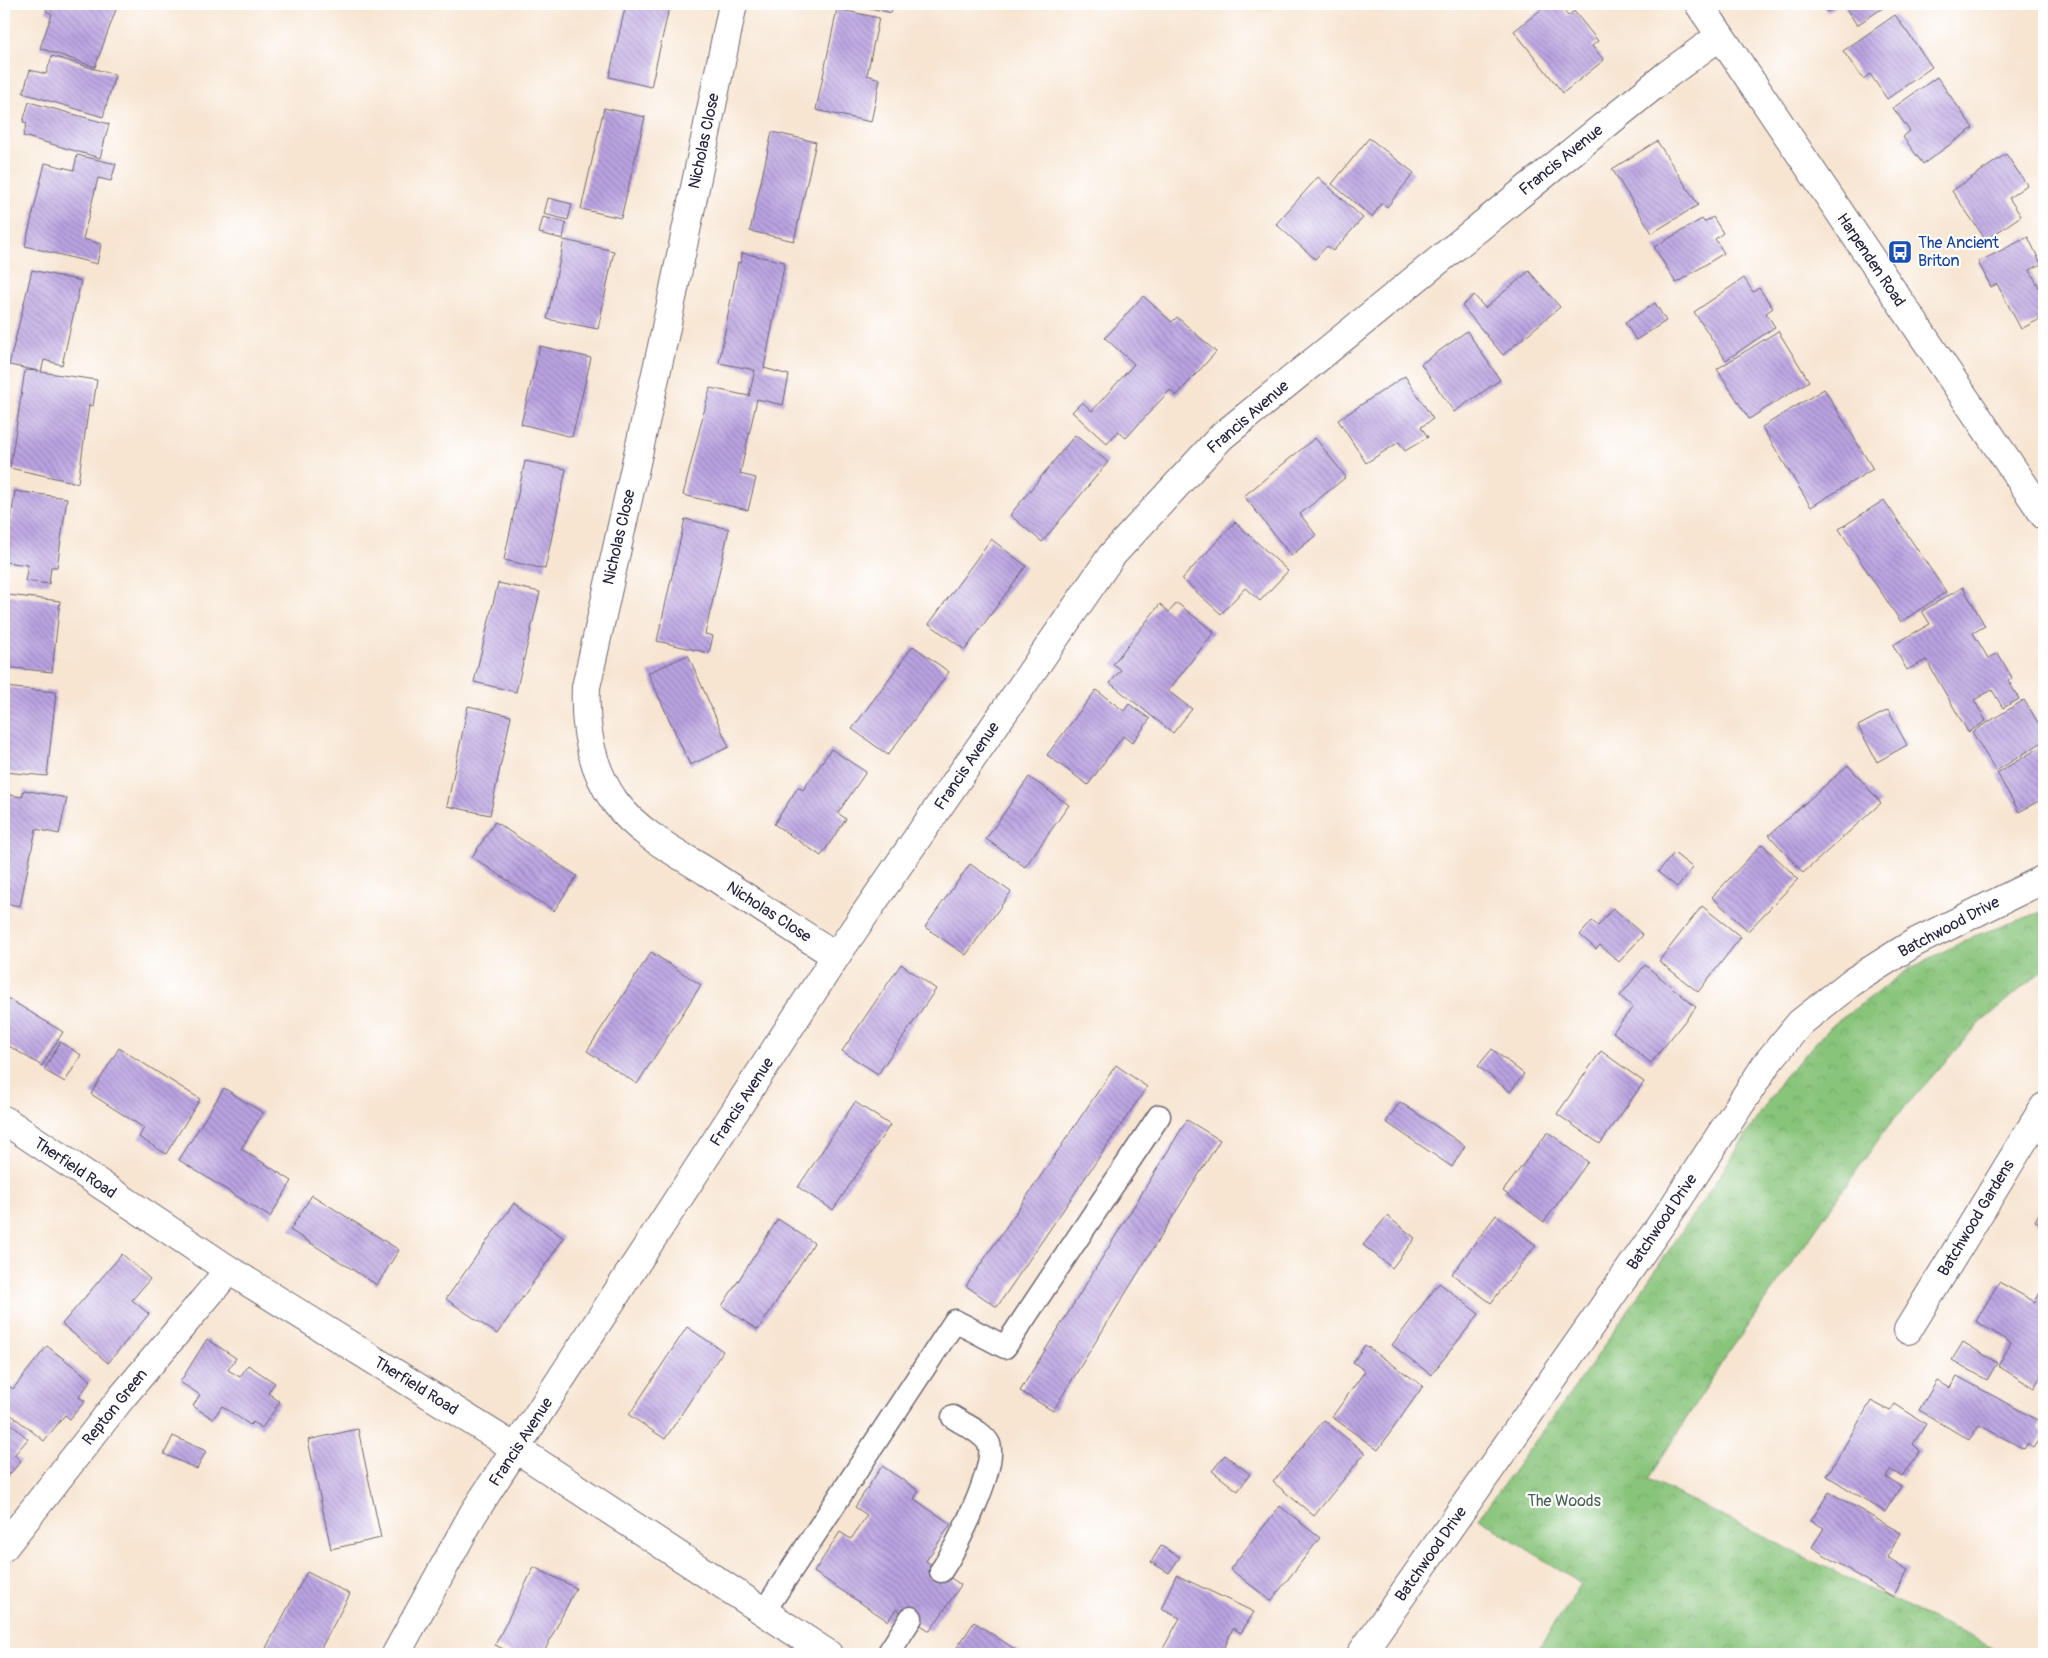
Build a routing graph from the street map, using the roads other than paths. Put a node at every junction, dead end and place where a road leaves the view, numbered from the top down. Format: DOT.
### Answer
graph roads {
  1 [pos="733,4"];
  2 [pos="1699,4"];
  3 [pos="1720,36"];
  4 [pos="2041,505"];
  5 [pos="2044,879"];
  6 [pos="836,956"];
  7 [pos="2044,1107"];
  8 [pos="1159,1116"];
  9 [pos="4,1120"];
  10 [pos="229,1270"];
  11 [pos="1908,1330"];
  12 [pos="952,1417"];
  13 [pos="517,1448"];
  14 [pos="4,1547"];
  15 [pos="941,1571"];
  16 [pos="763,1613"];
  17 [pos="911,1618"];
  18 [pos="396,1654"];
  19 [pos="828,1654"];
  20 [pos="888,1654"];
  21 [pos="1361,1654"];
  1 -- 6 [label="street, Nicholas Close"];
  2 -- 3 [label="street, Harpenden Road"];
  3 -- 4 [label="street, Harpenden Road"];
  3 -- 6 [label="street, Francis Avenue"];
  5 -- 21 [label="street, Batchwood Drive"];
  6 -- 13 [label="street, Francis Avenue"];
  7 -- 11 [label="street, Batchwood Gardens"];
  8 -- 16 [label="lane"];
  9 -- 10 [label="street, Therfield Road"];
  10 -- 13 [label="street, Therfield Road"];
  10 -- 14 [label="street, Repton Green"];
  12 -- 15 [label="lane"];
  13 -- 16 [label="street, Therfield Road"];
  13 -- 18 [label="street, Francis Avenue"];
  16 -- 19 [label="street, Therfield Road"];
  17 -- 20 [label="lane"];
}
